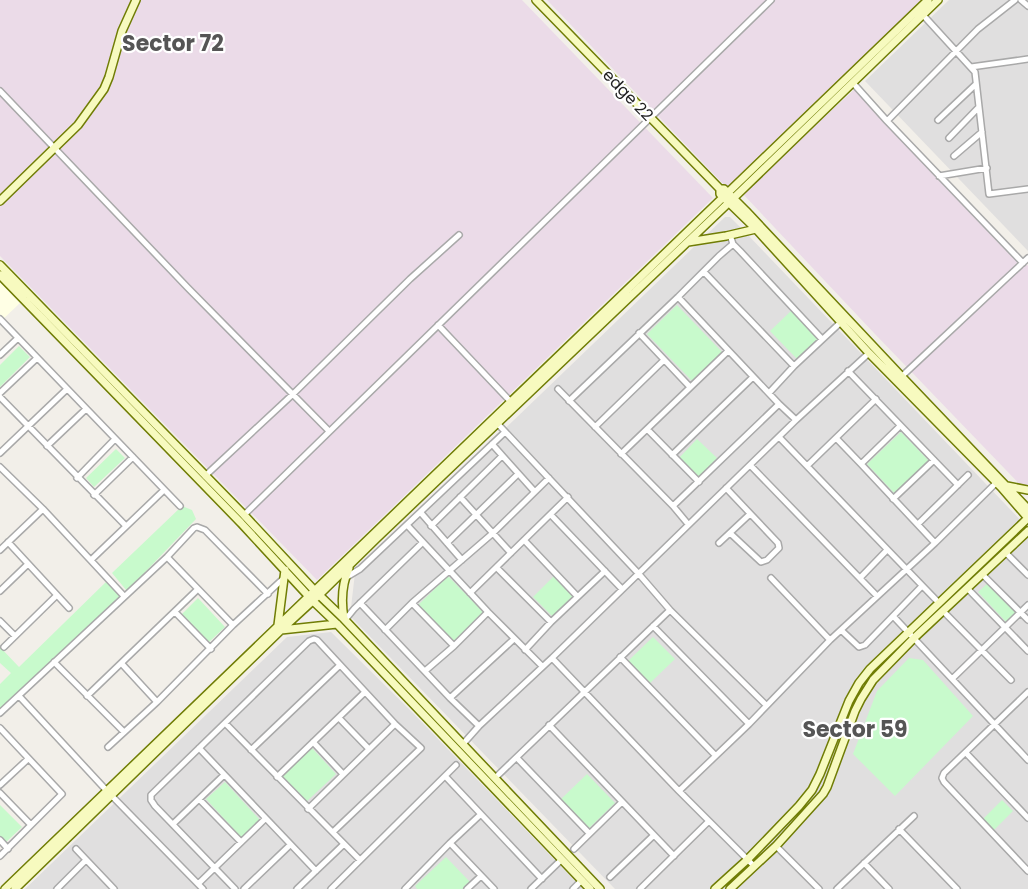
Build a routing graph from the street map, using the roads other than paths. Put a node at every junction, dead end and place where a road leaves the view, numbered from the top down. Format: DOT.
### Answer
graph roads {
  1 [pos="136,0"];
  2 [pos="536,0"];
  3 [pos="771,0"];
  4 [pos="928,0"];
  5 [pos="938,0"];
  6 [pos="1015,0"];
  7 [pos="1022,0"];
  8 [pos="1028,6"];
  9 [pos="921,12"];
  10 [pos="908,24"];
  11 [pos="956,51"];
  12 [pos="1028,59"];
  13 [pos="971,67"];
  14 [pos="853,83"];
  15 [pos="975,85"];
  16 [pos="0,91"];
  17 [pos="978,108"];
  18 [pos="651,118"];
  19 [pos="938,120"];
  20 [pos="887,121"];
  21 [pos="982,132"];
  22 [pos="949,138"];
  23 [pos="54,147"];
  24 [pos="954,156"];
  25 [pos="987,168"];
  26 [pos="939,176"];
  27 [pos="1028,189"];
  28 [pos="729,198"];
  29 [pos="0,201"];
  30 [pos="756,229"];
  31 [pos="730,235"];
  32 [pos="459,236"];
  33 [pos="688,242"];
  34 [pos="733,244"];
  35 [pos="1028,258"];
  36 [pos="1023,263"];
  37 [pos="0,267"];
  38 [pos="704,272"];
  39 [pos="0,275"];
  40 [pos="678,297"];
  41 [pos="0,319"];
  42 [pos="841,322"];
  43 [pos="438,325"];
  44 [pos="639,333"];
  45 [pos="18,338"];
  46 [pos="822,339"];
  47 [pos="729,351"];
  48 [pos="869,353"];
  49 [pos="0,355"];
  50 [pos="37,358"];
  51 [pos="664,360"];
  52 [pos="794,366"];
  53 [pos="848,370"];
  54 [pos="753,377"];
  55 [pos="899,380"];
  56 [pos="690,387"];
  57 [pos="67,389"];
  58 [pos="558,389"];
  59 [pos="769,393"];
  60 [pos="0,395"];
  61 [pos="292,395"];
  62 [pos="876,399"];
  63 [pos="569,401"];
  64 [pos="511,402"];
  65 [pos="779,404"];
  66 [pos="86,408"];
  67 [pos="796,420"];
  68 [pos="496,421"];
  69 [pos="28,425"];
  70 [pos="900,426"];
  71 [pos="595,427"];
  72 [pos="647,429"];
  73 [pos="329,431"];
  74 [pos="505,432"];
  75 [pos="779,437"];
  76 [pos="836,438"];
  77 [pos="115,439"];
  78 [pos="492,444"];
  79 [pos="47,446"];
  80 [pos="0,453"];
  81 [pos="621,454"];
  82 [pos="672,455"];
  83 [pos="502,456"];
  84 [pos="133,458"];
  85 [pos="934,460"];
  86 [pos="861,464"];
  87 [pos="750,465"];
  88 [pos="807,466"];
  89 [pos="0,467"];
  90 [pos="518,474"];
  91 [pos="968,475"];
  92 [pos="205,476"];
  93 [pos="77,477"];
  94 [pos="549,478"];
  95 [pos="699,482"];
  96 [pos="996,483"];
  97 [pos="958,485"];
  98 [pos="1007,486"];
  99 [pos="726,488"];
  100 [pos="164,490"];
  101 [pos="1028,490"];
  102 [pos="534,491"];
  103 [pos="94,495"];
  104 [pos="460,497"];
  105 [pos="568,497"];
  106 [pos="893,499"];
  107 [pos="180,506"];
  108 [pos="673,506"];
  109 [pos="1028,509"];
  110 [pos="43,510"];
  111 [pos="421,513"];
  112 [pos="476,514"];
  113 [pos="750,514"];
  114 [pos="244,515"];
  115 [pos="550,515"];
  116 [pos="1028,518"];
  117 [pos="688,524"];
  118 [pos="918,524"];
  119 [pos="407,525"];
  120 [pos="126,526"];
  121 [pos="431,526"];
  122 [pos="1028,531"];
  123 [pos="493,533"];
  124 [pos="730,533"];
  125 [pos="524,540"];
  126 [pos="8,542"];
  127 [pos="422,543"];
  128 [pos="447,543"];
  129 [pos="719,543"];
  130 [pos="935,543"];
  131 [pos="0,550"];
  132 [pos="887,550"];
  133 [pos="1005,552"];
  134 [pos="511,553"];
  135 [pos="166,557"];
  136 [pos="91,560"];
  137 [pos="462,560"];
  138 [pos="28,564"];
  139 [pos="350,565"];
  140 [pos="497,568"];
  141 [pos="906,570"];
  142 [pos="448,571"];
  143 [pos="604,571"];
  144 [pos="638,573"];
  145 [pos="284,574"];
  146 [pos="982,574"];
  147 [pos="1028,576"];
  148 [pos="771,578"];
  149 [pos="860,578"];
  150 [pos="345,579"];
  151 [pos="922,586"];
  152 [pos="967,588"];
  153 [pos="198,589"];
  154 [pos="622,589"];
  155 [pos="0,591"];
  156 [pos="470,593"];
  157 [pos="268,594"];
  158 [pos="57,595"];
  159 [pos="314,595"];
  160 [pos="124,596"];
  161 [pos="577,596"];
  162 [pos="877,596"];
  163 [pos="360,603"];
  164 [pos="412,603"];
  165 [pos="939,603"];
  166 [pos="1028,605"];
  167 [pos="69,608"];
  168 [pos="670,610"];
  169 [pos="943,611"];
  170 [pos="175,612"];
  171 [pos="488,612"];
  172 [pos="1020,612"];
  173 [pos="893,616"];
  174 [pos="1028,620"];
  175 [pos="0,621"];
  176 [pos="342,621"];
  177 [pos="551,622"];
  178 [pos="233,626"];
  179 [pos="653,626"];
  180 [pos="1005,627"];
  181 [pos="279,628"];
  182 [pos="385,630"];
  183 [pos="842,630"];
  184 [pos="911,635"];
  185 [pos="15,636"];
  186 [pos="514,639"];
  187 [pos="830,640"];
  188 [pos="454,646"];
  189 [pos="4,647"];
  190 [pos="211,649"];
  191 [pos="525,650"];
  192 [pos="982,650"];
  193 [pos="1028,651"];
  194 [pos="620,657"];
  195 [pos="552,658"];
  196 [pos="54,663"];
  197 [pos="122,664"];
  198 [pos="340,665"];
  199 [pos="542,666"];
  200 [pos="425,671"];
  201 [pos="952,679"];
  202 [pos="1011,680"];
  203 [pos="584,691"];
  204 [pos="365,692"];
  205 [pos="1028,692"];
  206 [pos="19,696"];
  207 [pos="87,696"];
  208 [pos="1023,697"];
  209 [pos="450,698"];
  210 [pos="158,702"];
  211 [pos="1028,702"];
  212 [pos="766,705"];
  213 [pos="0,713"];
  214 [pos="339,718"];
  215 [pos="225,723"];
  216 [pos="395,724"];
  217 [pos="748,724"];
  218 [pos="549,725"];
  219 [pos="994,725"];
  220 [pos="479,726"];
  221 [pos="0,728"];
  222 [pos="124,732"];
  223 [pos="314,742"];
  224 [pos="463,744"];
  225 [pos="108,747"];
  226 [pos="199,748"];
  227 [pos="369,749"];
  228 [pos="251,750"];
  229 [pos="966,753"];
  230 [pos="716,755"];
  231 [pos="517,758"];
  232 [pos="28,759"];
  233 [pos="1028,760"];
  234 [pos="456,765"];
  235 [pos="343,774"];
  236 [pos="224,775"];
  237 [pos="277,777"];
  238 [pos="446,777"];
  239 [pos="495,778"];
  240 [pos="0,785"];
  241 [pos="680,791"];
  242 [pos="0,793"];
  243 [pos="110,793"];
  244 [pos="199,799"];
  245 [pos="622,802"];
  246 [pos="309,809"];
  247 [pos="480,814"];
  248 [pos="914,816"];
  249 [pos="1028,818"];
  250 [pos="265,819"];
  251 [pos="709,821"];
  252 [pos="173,824"];
  253 [pos="31,825"];
  254 [pos="899,829"];
  255 [pos="333,832"];
  256 [pos="589,833"];
  257 [pos="654,835"];
  258 [pos="0,840"];
  259 [pos="241,843"];
  260 [pos="450,843"];
  261 [pos="344,844"];
  262 [pos="290,845"];
  263 [pos="776,846"];
  264 [pos="8,849"];
  265 [pos="76,849"];
  266 [pos="574,849"];
  267 [pos="0,856"];
  268 [pos="674,856"];
  269 [pos="86,860"];
  270 [pos="360,860"];
  271 [pos="747,860"];
  272 [pos="559,862"];
  273 [pos="864,863"];
  274 [pos="754,866"];
  275 [pos="215,867"];
  276 [pos="1028,871"];
  277 [pos="316,872"];
  278 [pos="481,876"];
  279 [pos="610,877"];
  280 [pos="542,879"];
  281 [pos="582,880"];
  282 [pos="198,884"];
  283 [pos="336,887"];
  284 [pos="112,888"];
  285 [pos="5,889"];
  286 [pos="15,889"];
  287 [pos="57,889"];
  288 [pos="203,889"];
  289 [pos="235,889"];
  290 [pos="244,889"];
  291 [pos="297,889"];
  292 [pos="405,889"];
  293 [pos="467,889"];
  294 [pos="494,889"];
  295 [pos="531,889"];
  296 [pos="573,889"];
  297 [pos="590,889"];
  298 [pos="600,889"];
  299 [pos="640,889"];
  300 [pos="715,889"];
  301 [pos="730,889"];
  302 [pos="819,889"];
  303 [pos="837,889"];
  304 [pos="889,889"];
  305 [pos="957,889"];
  1 -- 23 [label="main road"];
  2 -- 18 [label="main road, edge 22"];
  3 -- 18 [label="street"];
  4 -- 9 [label="main road"];
  5 -- 9 [label="main road"];
  6 -- 11 [label="street"];
  7 -- 8 [label="street"];
  9 -- 10 [label="main road"];
  9 -- 11 [label="street"];
  10 -- 14 [label="main road"];
  10 -- 28 [label="main road"];
  11 -- 13 [label="street"];
  11 -- 20 [label="street"];
  12 -- 13 [label="street"];
  13 -- 15 [label="street"];
  14 -- 20 [label="street"];
  14 -- 28 [label="main road"];
  15 -- 17 [label="street"];
  15 -- 19 [label="street"];
  16 -- 23 [label="street"];
  17 -- 21 [label="street"];
  17 -- 22 [label="street"];
  18 -- 28 [label="main road, edge 22"];
  18 -- 43 [label="street"];
  20 -- 26 [label="street"];
  21 -- 24 [label="street"];
  21 -- 25 [label="street"];
  23 -- 29 [label="main road"];
  23 -- 61 [label="street"];
  25 -- 26 [label="street"];
  25 -- 27 [label="street"];
  26 -- 36 [label="street"];
  28 -- 30 [label="main road"];
  28 -- 33 [label="main road"];
  28 -- 55 [label="main road"];
  28 -- 64 [label="main road"];
  30 -- 31 [label="main road"];
  30 -- 42 [label="main road"];
  31 -- 33 [label="main road"];
  31 -- 34 [label="street"];
  32 -- 61 [label="street"];
  33 -- 68 [label="main road"];
  34 -- 38 [label="street"];
  34 -- 46 [label="street"];
  35 -- 36 [label="street"];
  36 -- 55 [label="street"];
  37 -- 92 [label="main road"];
  38 -- 40 [label="street"];
  38 -- 52 [label="street"];
  39 -- 145 [label="main road"];
  40 -- 44 [label="street"];
  40 -- 47 [label="street"];
  41 -- 45 [label="street"];
  42 -- 46 [label="street"];
  42 -- 48 [label="main road"];
  43 -- 64 [label="street"];
  43 -- 73 [label="street"];
  44 -- 51 [label="street"];
  44 -- 63 [label="street"];
  45 -- 49 [label="street"];
  45 -- 50 [label="street"];
  46 -- 52 [label="street"];
  47 -- 54 [label="street"];
  47 -- 56 [label="street"];
  48 -- 53 [label="street"];
  48 -- 55 [label="main road"];
  50 -- 57 [label="street"];
  50 -- 60 [label="street"];
  51 -- 56 [label="street"];
  51 -- 71 [label="street"];
  52 -- 59 [label="street"];
  53 -- 62 [label="street"];
  53 -- 67 [label="street"];
  54 -- 59 [label="street"];
  54 -- 82 [label="street"];
  55 -- 96 [label="main road"];
  55 -- 98 [label="main road"];
  56 -- 72 [label="street"];
  57 -- 66 [label="street"];
  57 -- 69 [label="street"];
  58 -- 63 [label="street"];
  59 -- 65 [label="street"];
  60 -- 69 [label="street"];
  61 -- 73 [label="street"];
  61 -- 92 [label="street"];
  62 -- 70 [label="street"];
  62 -- 76 [label="street"];
  63 -- 71 [label="street"];
  64 -- 68 [label="main road"];
  65 -- 67 [label="street"];
  65 -- 95 [label="street"];
  66 -- 77 [label="street"];
  66 -- 79 [label="street"];
  67 -- 75 [label="street"];
  68 -- 74 [label="street"];
  68 -- 139 [label="main road"];
  68 -- 159 [label="main road"];
  69 -- 79 [label="street"];
  69 -- 80 [label="street"];
  70 -- 85 [label="street"];
  70 -- 86 [label="street"];
  71 -- 81 [label="street"];
  72 -- 81 [label="street"];
  72 -- 82 [label="street"];
  73 -- 114 [label="street"];
  74 -- 78 [label="street"];
  74 -- 94 [label="street"];
  75 -- 87 [label="street"];
  75 -- 88 [label="street"];
  76 -- 86 [label="street"];
  76 -- 88 [label="street"];
  77 -- 84 [label="street"];
  77 -- 93 [label="street"];
  78 -- 83 [label="street"];
  78 -- 111 [label="street"];
  79 -- 93 [label="street"];
  81 -- 108 [label="street"];
  82 -- 95 [label="street"];
  83 -- 90 [label="street"];
  83 -- 104 [label="street"];
  84 -- 100 [label="street"];
  84 -- 103 [label="street"];
  85 -- 97 [label="street"];
  85 -- 106 [label="street"];
  86 -- 106 [label="street"];
  87 -- 99 [label="street"];
  87 -- 149 [label="street"];
  88 -- 132 [label="street"];
  89 -- 110 [label="street"];
  90 -- 102 [label="street"];
  90 -- 112 [label="street"];
  91 -- 97 [label="street"];
  92 -- 114 [label="main road"];
  93 -- 103 [label="street"];
  94 -- 102 [label="street"];
  94 -- 105 [label="street"];
  95 -- 108 [label="street"];
  96 -- 116 [label="main road"];
  96 -- 130 [label="street"];
  97 -- 118 [label="street"];
  98 -- 101 [label="main road"];
  98 -- 109 [label="main road"];
  99 -- 113 [label="street"];
  99 -- 117 [label="street"];
  100 -- 107 [label="street"];
  100 -- 120 [label="street"];
  102 -- 123 [label="street"];
  103 -- 120 [label="street"];
  104 -- 112 [label="street"];
  104 -- 121 [label="street"];
  105 -- 115 [label="street"];
  105 -- 144 [label="street"];
  106 -- 118 [label="street"];
  108 -- 117 [label="street"];
  110 -- 126 [label="street"];
  110 -- 136 [label="street"];
  111 -- 119 [label="street"];
  111 -- 121 [label="street"];
  112 -- 123 [label="street"];
  112 -- 128 [label="street"];
  113 -- 124 [label="street"];
  113 -- 124 [label="street"];
  114 -- 159 [label="main road"];
  115 -- 125 [label="street"];
  115 -- 143 [label="street"];
  116 -- 165 [label="main road"];
  117 -- 144 [label="street"];
  118 -- 130 [label="street"];
  119 -- 127 [label="street"];
  119 -- 150 [label="street"];
  120 -- 136 [label="street"];
  121 -- 128 [label="street"];
  122 -- 133 [label="main road"];
  123 -- 134 [label="street"];
  123 -- 137 [label="street"];
  124 -- 129 [label="street"];
  125 -- 134 [label="street"];
  125 -- 161 [label="street"];
  126 -- 131 [label="street"];
  126 -- 138 [label="street"];
  127 -- 142 [label="street"];
  127 -- 163 [label="street"];
  128 -- 137 [label="street"];
  130 -- 141 [label="street"];
  132 -- 141 [label="street"];
  132 -- 149 [label="street"];
  133 -- 146 [label="main road"];
  133 -- 147 [label="street"];
  134 -- 140 [label="street"];
  135 -- 153 [label="street"];
  135 -- 157 [label="street"];
  135 -- 160 [label="street"];
  136 -- 160 [label="street"];
  137 -- 142 [label="street"];
  138 -- 155 [label="street"];
  138 -- 158 [label="street"];
  139 -- 150 [label="main road"];
  139 -- 159 [label="main road"];
  140 -- 156 [label="street"];
  140 -- 177 [label="street"];
  141 -- 151 [label="street"];
  141 -- 162 [label="street"];
  142 -- 156 [label="street"];
  142 -- 164 [label="street"];
  143 -- 154 [label="street"];
  143 -- 161 [label="street"];
  144 -- 154 [label="street"];
  144 -- 168 [label="street"];
  145 -- 157 [label="street"];
  145 -- 159 [label="main road"];
  145 -- 181 [label="main road"];
  146 -- 152 [label="main road"];
  146 -- 172 [label="street"];
  148 -- 187 [label="street"];
  149 -- 162 [label="street"];
  150 -- 176 [label="main road"];
  151 -- 165 [label="street"];
  151 -- 173 [label="street"];
  152 -- 169 [label="main road"];
  152 -- 180 [label="street"];
  153 -- 170 [label="street"];
  153 -- 178 [label="street"];
  154 -- 195 [label="street"];
  156 -- 171 [label="street"];
  157 -- 178 [label="street"];
  158 -- 167 [label="street"];
  158 -- 185 [label="street"];
  159 -- 176 [label="main road"];
  159 -- 181 [label="main road"];
  160 -- 196 [label="street"];
  161 -- 177 [label="street"];
  162 -- 183 [label="street"];
  163 -- 176 [label="street"];
  163 -- 182 [label="street"];
  164 -- 182 [label="street"];
  164 -- 188 [label="street"];
  165 -- 184 [label="main road"];
  166 -- 172 [label="street"];
  168 -- 179 [label="street"];
  168 -- 212 [label="street"];
  169 -- 184 [label="main road"];
  169 -- 192 [label="street"];
  170 -- 190 [label="street"];
  170 -- 197 [label="street"];
  171 -- 186 [label="street"];
  171 -- 188 [label="street"];
  172 -- 174 [label="street"];
  172 -- 180 [label="street"];
  173 -- 183 [label="street"];
  173 -- 184 [label="street"];
  175 -- 185 [label="street"];
  176 -- 181 [label="main road"];
  176 -- 224 [label="main road"];
  176 -- 281 [label="main road"];
  177 -- 191 [label="street"];
  178 -- 190 [label="street"];
  179 -- 194 [label="street"];
  179 -- 217 [label="street"];
  180 -- 192 [label="street"];
  180 -- 193 [label="street"];
  181 -- 243 [label="main road"];
  182 -- 200 [label="street"];
  183 -- 187 [label="street"];
  184 -- 201 [label="street"];
  184 -- 263 [label="main road"];
  184 -- 271 [label="main road"];
  185 -- 189 [label="street"];
  186 -- 191 [label="street"];
  186 -- 209 [label="street"];
  187 -- 212 [label="street"];
  188 -- 200 [label="street"];
  190 -- 210 [label="street"];
  191 -- 199 [label="street"];
  192 -- 201 [label="street"];
  192 -- 202 [label="street"];
  194 -- 203 [label="street"];
  194 -- 230 [label="street"];
  195 -- 199 [label="street"];
  195 -- 203 [label="street"];
  196 -- 206 [label="street"];
  196 -- 207 [label="street"];
  197 -- 207 [label="street"];
  197 -- 210 [label="street"];
  198 -- 204 [label="street"];
  198 -- 215 [label="street"];
  198 -- 228 [label="street"];
  199 -- 220 [label="street"];
  200 -- 209 [label="street"];
  201 -- 219 [label="street"];
  203 -- 218 [label="street"];
  203 -- 241 [label="street"];
  204 -- 214 [label="street"];
  204 -- 216 [label="street"];
  205 -- 208 [label="street"];
  206 -- 213 [label="street"];
  206 -- 243 [label="street"];
  207 -- 222 [label="street"];
  208 -- 211 [label="street"];
  208 -- 219 [label="street"];
  209 -- 220 [label="street"];
  210 -- 222 [label="street"];
  212 -- 217 [label="street"];
  214 -- 223 [label="street"];
  214 -- 227 [label="street"];
  215 -- 226 [label="street"];
  215 -- 228 [label="street"];
  216 -- 227 [label="street"];
  216 -- 255 [label="street"];
  217 -- 230 [label="street"];
  218 -- 231 [label="street"];
  218 -- 245 [label="street"];
  219 -- 229 [label="street"];
  219 -- 233 [label="street"];
  220 -- 224 [label="street"];
  221 -- 232 [label="street"];
  222 -- 225 [label="street"];
  223 -- 235 [label="street"];
  223 -- 237 [label="street"];
  224 -- 239 [label="main road"];
  226 -- 236 [label="street"];
  226 -- 252 [label="street"];
  227 -- 235 [label="street"];
  228 -- 237 [label="street"];
  229 -- 249 [label="street"];
  229 -- 276 [label="street"];
  230 -- 241 [label="street"];
  231 -- 239 [label="street"];
  231 -- 256 [label="street"];
  232 -- 240 [label="street"];
  232 -- 253 [label="street"];
  234 -- 238 [label="street"];
  235 -- 246 [label="street"];
  236 -- 244 [label="street"];
  236 -- 250 [label="street"];
  237 -- 246 [label="street"];
  238 -- 247 [label="street"];
  238 -- 270 [label="street"];
  239 -- 298 [label="main road"];
  241 -- 251 [label="street"];
  242 -- 253 [label="street"];
  243 -- 282 [label="street"];
  243 -- 285 [label="main road"];
  243 -- 286 [label="main road"];
  244 -- 252 [label="street"];
  244 -- 259 [label="street"];
  245 -- 256 [label="street"];
  245 -- 257 [label="street"];
  246 -- 255 [label="street"];
  247 -- 260 [label="street"];
  247 -- 280 [label="street"];
  248 -- 254 [label="street"];
  250 -- 259 [label="street"];
  250 -- 262 [label="street"];
  251 -- 268 [label="street"];
  251 -- 271 [label="street"];
  252 -- 275 [label="street"];
  253 -- 264 [label="street"];
  254 -- 273 [label="street"];
  254 -- 305 [label="street"];
  255 -- 261 [label="street"];
  256 -- 266 [label="street"];
  257 -- 268 [label="street"];
  257 -- 279 [label="street"];
  258 -- 264 [label="street"];
  259 -- 275 [label="street"];
  260 -- 278 [label="street"];
  260 -- 292 [label="street"];
  261 -- 270 [label="street"];
  261 -- 277 [label="street"];
  262 -- 277 [label="street"];
  262 -- 290 [label="street"];
  263 -- 274 [label="main road"];
  263 -- 302 [label="street"];
  264 -- 267 [label="street"];
  265 -- 269 [label="street"];
  268 -- 299 [label="street"];
  269 -- 284 [label="street"];
  269 -- 287 [label="street"];
  270 -- 283 [label="street"];
  271 -- 274 [label="street"];
  271 -- 300 [label="main road"];
  272 -- 280 [label="street"];
  273 -- 303 [label="street"];
  273 -- 304 [label="street"];
  274 -- 301 [label="main road"];
  275 -- 282 [label="street"];
  275 -- 289 [label="street"];
  277 -- 291 [label="street"];
  278 -- 293 [label="street"];
  278 -- 294 [label="street"];
  280 -- 295 [label="street"];
  281 -- 296 [label="street"];
  281 -- 297 [label="main road"];
  282 -- 288 [label="street"];
}
